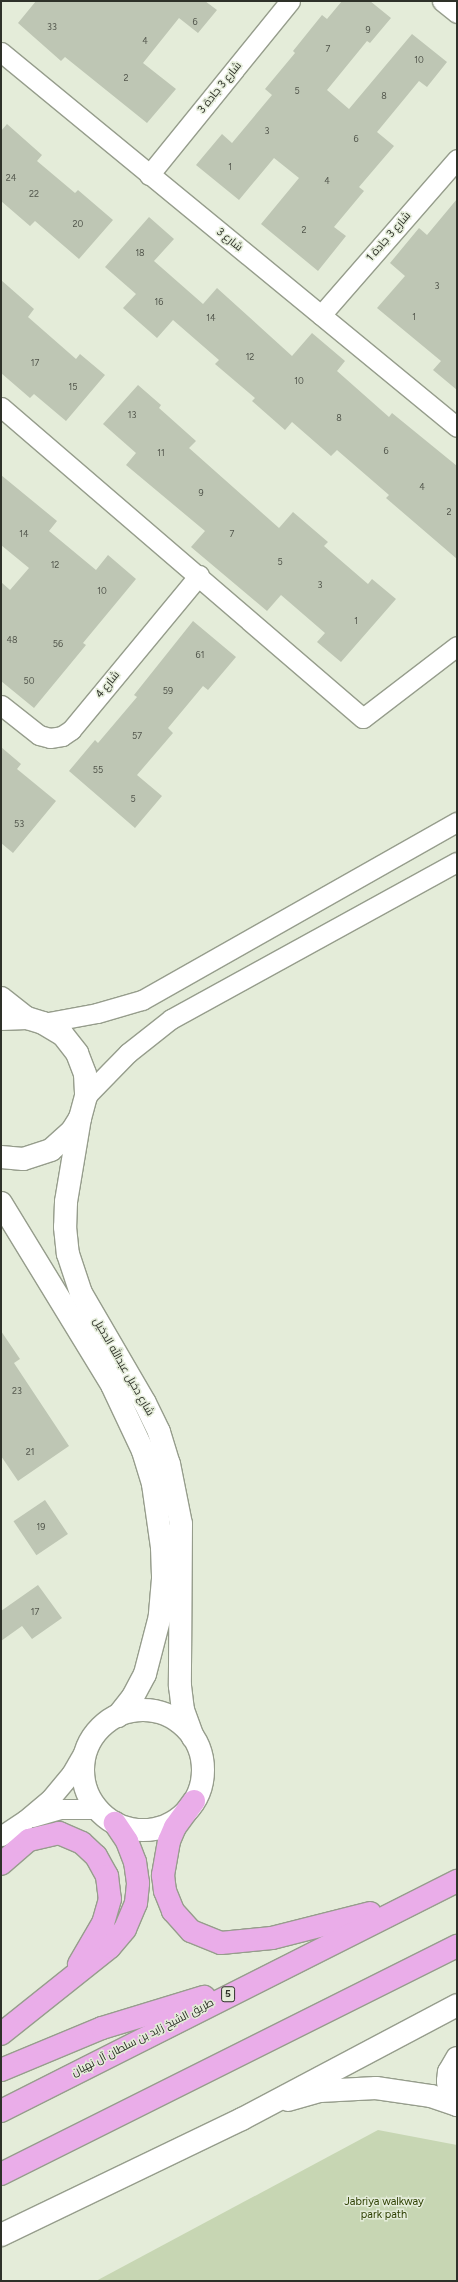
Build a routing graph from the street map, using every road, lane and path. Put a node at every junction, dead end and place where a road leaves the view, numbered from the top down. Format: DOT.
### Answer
graph roads {
  1 [pos="290,1"];
  2 [pos="442,1"];
  3 [pos="457,13"];
  4 [pos="1,52"];
  5 [pos="457,159"];
  6 [pos="149,175"];
  7 [pos="321,315"];
  8 [pos="1,407"];
  9 [pos="457,427"];
  10 [pos="199,575"];
  11 [pos="457,646"];
  12 [pos="1,705"];
  13 [pos="457,822"];
  14 [pos="457,862"];
  15 [pos="1,998"];
  16 [pos="1,1019"];
  17 [pos="35,1020"];
  18 [pos="86,1096"];
  19 [pos="80,1118"];
  20 [pos="1,1157"];
  21 [pos="1,1204"];
  22 [pos="118,1716"];
  23 [pos="193,1737"];
  24 [pos="88,1745"];
  25 [pos="194,1801"];
  26 [pos="97,1809"];
  27 [pos="25,1820"];
  28 [pos="115,1823"];
  29 [pos="1,1836"];
  30 [pos="1,1864"];
  31 [pos="448,1885"];
  32 [pos="457,1946"];
  33 [pos="66,1984"];
  34 [pos="241,1988"];
  35 [pos="457,2005"];
  36 [pos="1,2034"];
  37 [pos="457,2058"];
  38 [pos="1,2070"];
  39 [pos="457,2105"];
  40 [pos="1,2111"];
  41 [pos="242,2119"];
  42 [pos="1,2174"];
  43 [pos="1,2235"];
  1 -- 6 [label="street, شارع 3 جادة 3"];
  2 -- 3 [label="street"];
  4 -- 6 [label="street, شارع 3"];
  5 -- 7 [label="street, شارع 3 جادة 1"];
  6 -- 7 [label="street, شارع 3"];
  7 -- 9 [label="street, شارع 3"];
  8 -- 10 [label="street"];
  10 -- 11 [label="street"];
  10 -- 12 [label="street, شارع 4"];
  13 -- 17 [label="street"];
  14 -- 18 [label="street"];
  15 -- 17 [label="street"];
  16 -- 17 [label="street"];
  17 -- 18 [label="street, شارع دخيل عبدالله الدخيل"];
  18 -- 19 [label="street, شارع دخيل عبدالله الدخيل"];
  19 -- 20 [label="street"];
  19 -- 23 [label="street, شارع دخيل عبدالله الدخيل"];
  21 -- 22 [label="street, شارع دخيل عبدالله الدخيل"];
  22 -- 23 [label="street"];
  22 -- 24 [label="street"];
  23 -- 25 [label="street"];
  24 -- 26 [label="street"];
  24 -- 27 [label="street"];
  25 -- 28 [label="street"];
  25 -- 31 [label="highway"];
  26 -- 27 [label="street"];
  26 -- 28 [label="street"];
  27 -- 29 [label="street"];
  28 -- 33 [label="highway"];
  30 -- 33 [label="highway"];
  31 -- 34 [label="highway, طريق الشيخ زايد بن سلطان آل نهيان / 5"];
  32 -- 42 [label="highway"];
  33 -- 36 [label="highway"];
  34 -- 38 [label="highway"];
  34 -- 40 [label="highway, طريق الشيخ زايد بن سلطان آل نهيان / 5"];
  35 -- 41 [label="street"];
  37 -- 39 [label="street"];
  39 -- 41 [label="street"];
  41 -- 43 [label="street"];
}
